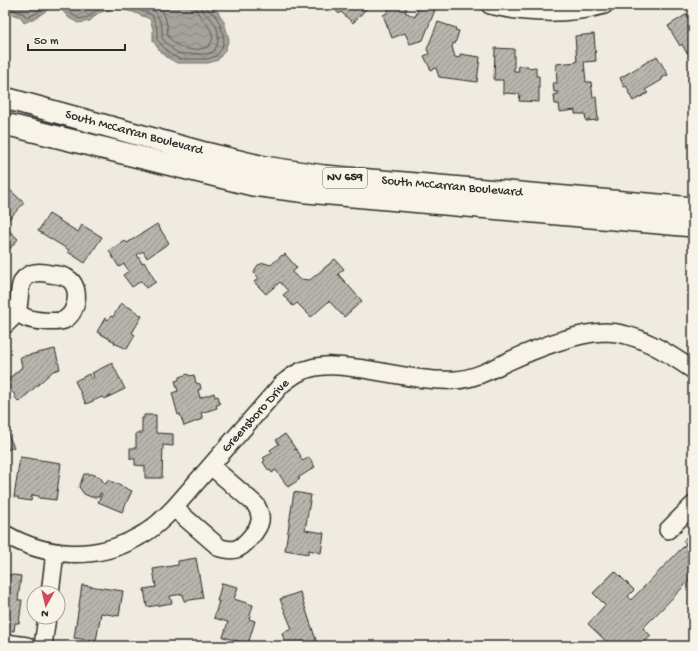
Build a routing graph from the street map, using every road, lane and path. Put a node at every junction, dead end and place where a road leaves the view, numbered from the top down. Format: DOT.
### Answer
graph roads {
  1 [pos="490,5"];
  2 [pos="604,5"];
  3 [pos="5,98"];
  4 [pos="5,124"];
  5 [pos="693,208"];
  6 [pos="693,226"];
  7 [pos="17,312"];
  8 [pos="5,325"];
  9 [pos="693,370"];
  10 [pos="211,466"];
  11 [pos="693,505"];
  12 [pos="174,508"];
  13 [pos="668,530"];
  14 [pos="5,534"];
  15 [pos="55,553"];
  16 [pos="51,585"];
  17 [pos="46,625"];
  18 [pos="5,644"];
  19 [pos="27,646"];
  20 [pos="43,646"];
  1 -- 2 [label="street"];
  3 -- 5 [label="main road, South McCarran Boulevard / NV 659"];
  4 -- 6 [label="main road, South McCarran Boulevard / NV 659"];
  7 -- 8 [label="street"];
  9 -- 10 [label="street, Greensboro Drive"];
  10 -- 12 [label="street, Greensboro Drive"];
  10 -- 12 [label="street"];
  11 -- 13 [label="street"];
  12 -- 15 [label="street, Greensboro Drive"];
  14 -- 15 [label="street, Greensboro Drive"];
  15 -- 16 [label="street"];
  17 -- 20 [label="street"];
  18 -- 19 [label="street"];
}
